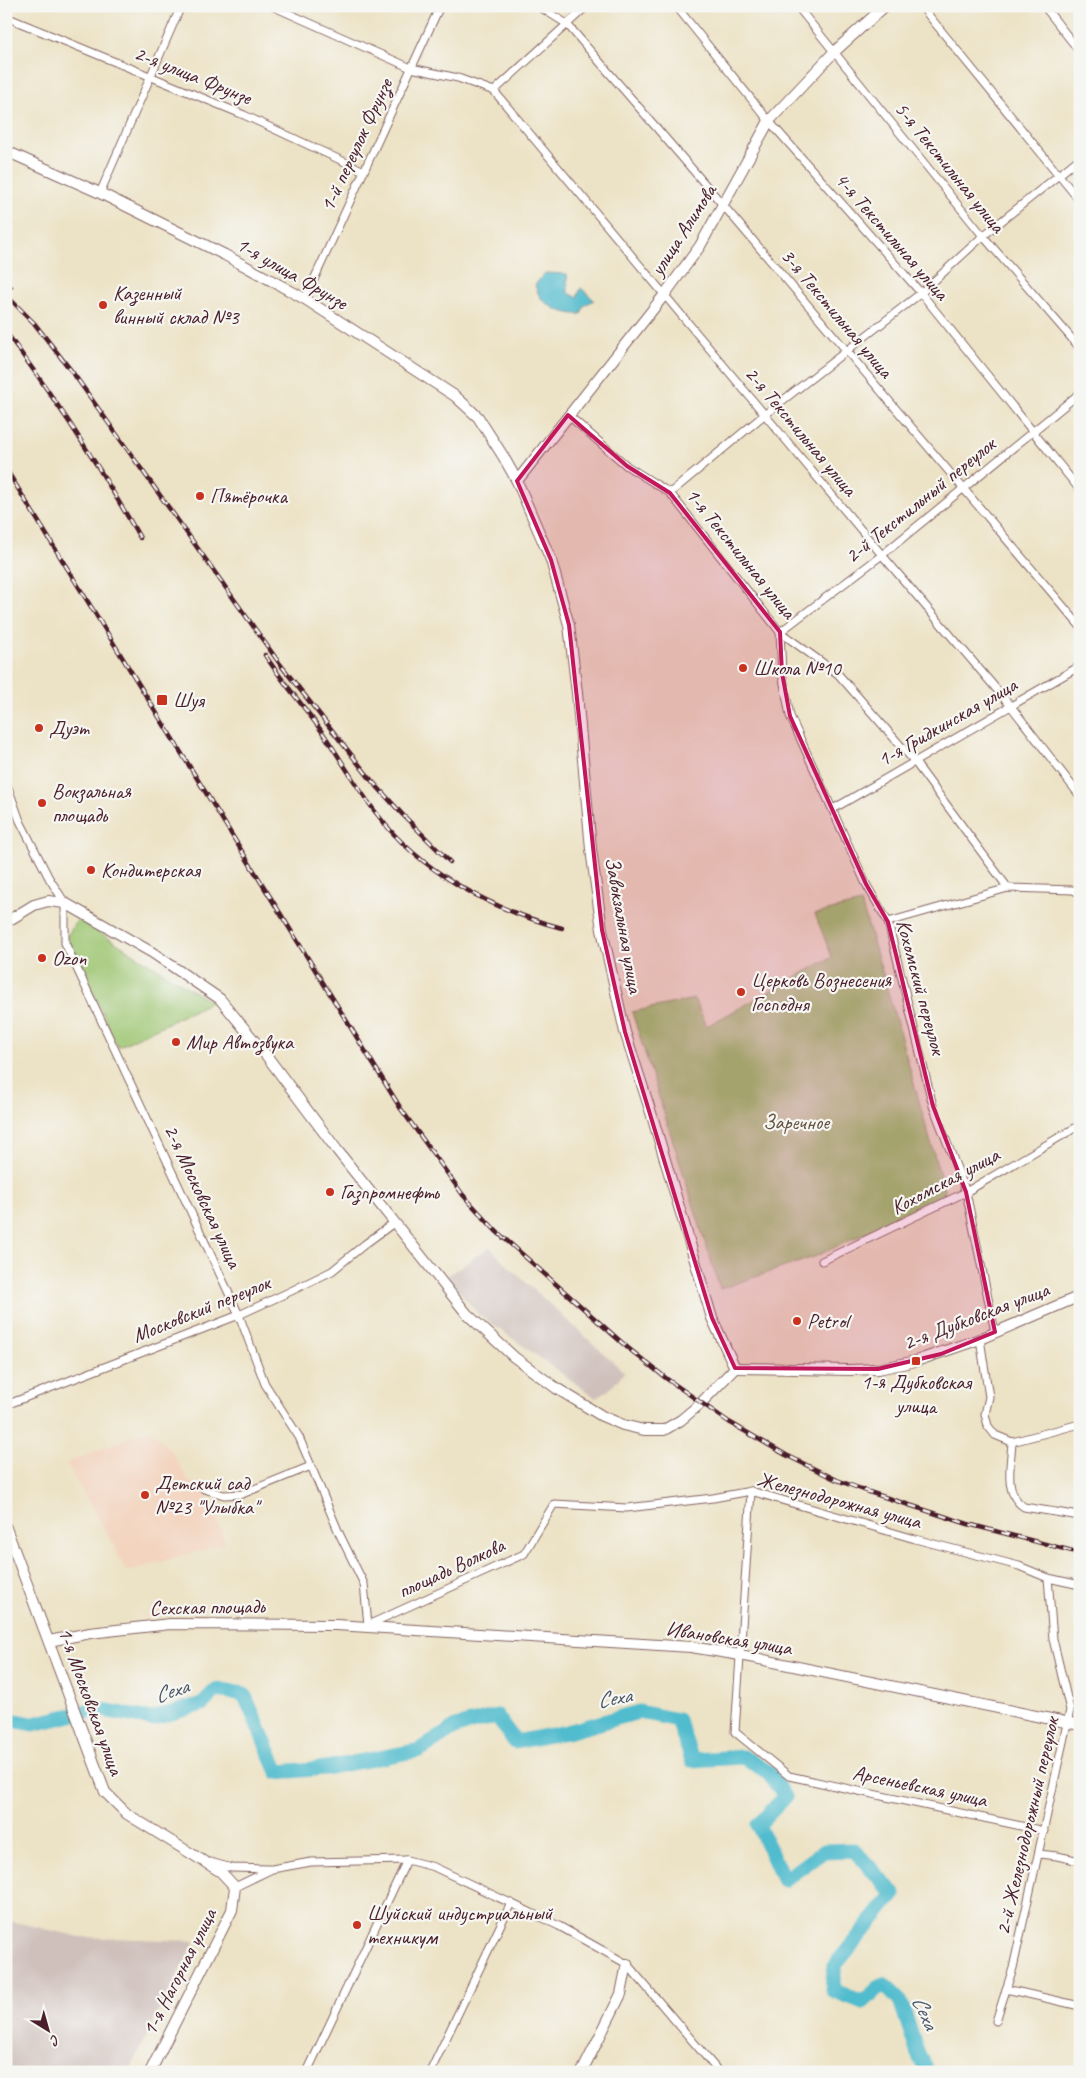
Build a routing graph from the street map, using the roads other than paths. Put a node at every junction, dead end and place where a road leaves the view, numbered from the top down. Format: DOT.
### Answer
graph roads {
  1 [pos="181,6"];
  2 [pos="272,6"];
  3 [pos="440,6"];
  4 [pos="538,6"];
  5 [pos="587,6"];
  6 [pos="676,6"];
  7 [pos="797,6"];
  8 [pos="885,6"];
  9 [pos="921,6"];
  10 [pos="1044,6"];
  11 [pos="6,17"];
  12 [pos="566,24"];
  13 [pos="834,52"];
  14 [pos="1080,52"];
  15 [pos="411,68"];
  16 [pos="149,77"];
  17 [pos="494,91"];
  18 [pos="769,122"];
  19 [pos="6,151"];
  20 [pos="1080,158"];
  21 [pos="364,171"];
  22 [pos="1058,175"];
  23 [pos="100,193"];
  24 [pos="1080,201"];
  25 [pos="724,205"];
  26 [pos="983,236"];
  27 [pos="921,293"];
  28 [pos="665,294"];
  29 [pos="305,298"];
  30 [pos="1080,348"];
  31 [pos="846,350"];
  32 [pos="1080,393"];
  33 [pos="568,415"];
  34 [pos="764,415"];
  35 [pos="1033,431"];
  36 [pos="517,481"];
  37 [pos="962,488"];
  38 [pos="1080,490"];
  39 [pos="670,493"];
  40 [pos="882,555"];
  41 [pos="1080,626"];
  42 [pos="780,632"];
  43 [pos="1080,666"];
  44 [pos="1010,706"];
  45 [pos="914,761"];
  46 [pos="6,782"];
  47 [pos="1080,796"];
  48 [pos="832,809"];
  49 [pos="1008,888"];
  50 [pos="1080,893"];
  51 [pos="65,903"];
  52 [pos="6,922"];
  53 [pos="888,922"];
  54 [pos="1080,1125"];
  55 [pos="966,1192"];
  56 [pos="395,1222"];
  57 [pos="822,1261"];
  58 [pos="1080,1296"];
  59 [pos="239,1315"];
  60 [pos="995,1332"];
  61 [pos="980,1339"];
  62 [pos="735,1368"];
  63 [pos="6,1404"];
  64 [pos="1080,1424"];
  65 [pos="1012,1442"];
  66 [pos="311,1466"];
  67 [pos="204,1489"];
  68 [pos="750,1491"];
  69 [pos="554,1504"];
  70 [pos="1080,1516"];
  71 [pos="6,1528"];
  72 [pos="1048,1578"];
  73 [pos="1080,1585"];
  74 [pos="368,1625"];
  75 [pos="49,1641"];
  76 [pos="740,1655"];
  77 [pos="1068,1723"];
  78 [pos="1080,1725"];
  79 [pos="1044,1830"];
  80 [pos="1039,1854"];
  81 [pos="202,1860"];
  82 [pos="407,1860"];
  83 [pos="1080,1862"];
  84 [pos="272,1869"];
  85 [pos="235,1886"];
  86 [pos="511,1903"];
  87 [pos="627,1964"];
  88 [pos="1006,1989"];
  89 [pos="1080,2006"];
  90 [pos="996,2021"];
  91 [pos="150,2072"];
  92 [pos="307,2072"];
  93 [pos="430,2072"];
  94 [pos="582,2072"];
  95 [pos="719,2072"];
  1 -- 16 [label="street"];
  2 -- 15 [label="street"];
  3 -- 15 [label="street, 1-й переулок Фрунзе"];
  4 -- 12 [label="street, 3-я Текстильная улица"];
  5 -- 12 [label="street"];
  6 -- 18 [label="street, 4-я Текстильная улица"];
  7 -- 13 [label="street, 5-я Текстильная улица"];
  8 -- 13 [label="main road, улица Алимова"];
  9 -- 22 [label="street"];
  10 -- 14 [label="street"];
  11 -- 16 [label="street, 2-я улица Фрунзе"];
  12 -- 17 [label="street"];
  12 -- 25 [label="street, 3-я Текстильная улица"];
  13 -- 18 [label="main road, улица Алимова"];
  13 -- 26 [label="street, 5-я Текстильная улица"];
  15 -- 17 [label="street"];
  15 -- 21 [label="street, 1-й переулок Фрунзе"];
  16 -- 21 [label="street, 2-я улица Фрунзе"];
  16 -- 23 [label="street"];
  17 -- 28 [label="street, 2-я Текстильная улица"];
  18 -- 25 [label="main road, улица Алимова"];
  18 -- 27 [label="street, 4-я Текстильная улица"];
  19 -- 23 [label="main road, 1-я улица Фрунзе"];
  20 -- 22 [label="street"];
  21 -- 29 [label="street, 1-й переулок Фрунзе"];
  22 -- 24 [label="street"];
  22 -- 26 [label="street"];
  23 -- 29 [label="main road, 1-я улица Фрунзе"];
  25 -- 28 [label="main road, улица Алимова"];
  25 -- 31 [label="street, 3-я Текстильная улица"];
  26 -- 27 [label="street"];
  26 -- 30 [label="street, 5-я Текстильная улица"];
  27 -- 31 [label="street"];
  27 -- 35 [label="street, 4-я Текстильная улица"];
  28 -- 33 [label="main road, улица Алимова"];
  28 -- 34 [label="street, 2-я Текстильная улица"];
  29 -- 36 [label="main road, 1-я улица Фрунзе"];
  31 -- 34 [label="street"];
  31 -- 37 [label="street, 3-я Текстильная улица"];
  32 -- 35 [label="street, 2-й Текстильный переулок"];
  33 -- 36 [label="main road, улица Алимова"];
  33 -- 39 [label="street, 1-я Текстильная улица"];
  34 -- 39 [label="street"];
  34 -- 40 [label="street, 2-я Текстильная улица"];
  35 -- 37 [label="street, 2-й Текстильный переулок"];
  35 -- 38 [label="street, 4-я Текстильная улица"];
  36 -- 62 [label="main road, Завокзальная улица"];
  37 -- 40 [label="street, 2-й Текстильный переулок"];
  37 -- 41 [label="street, 3-я Текстильная улица"];
  39 -- 42 [label="street, 1-я Текстильная улица"];
  40 -- 42 [label="street, 2-й Текстильный переулок"];
  40 -- 44 [label="street, 2-я Текстильная улица"];
  42 -- 45 [label="street, 1-я Текстильная улица"];
  42 -- 48 [label="street, Кохомский переулок"];
  43 -- 44 [label="street, 1-я Гридкинская улица"];
  44 -- 45 [label="street, 1-я Гридкинская улица"];
  44 -- 47 [label="street, 2-я Текстильная улица"];
  45 -- 48 [label="street, 1-я Гридкинская улица"];
  45 -- 49 [label="street, 1-я Текстильная улица"];
  46 -- 51 [label="street"];
  48 -- 53 [label="street, Кохомский переулок"];
  49 -- 50 [label="street"];
  49 -- 53 [label="street"];
  51 -- 52 [label="main road"];
  51 -- 56 [label="main road"];
  51 -- 59 [label="street, 2-я Московская улица"];
  53 -- 55 [label="street, Кохомский переулок"];
  54 -- 55 [label="street, Кохомская улица"];
  55 -- 57 [label="street, Кохомская улица"];
  55 -- 60 [label="street, Кохомский переулок"];
  56 -- 59 [label="street, Московский переулок"];
  56 -- 62 [label="main road"];
  58 -- 60 [label="main road, 2-я Дубковская улица"];
  59 -- 63 [label="street, Московский переулок"];
  59 -- 66 [label="street, 2-я Московская улица"];
  60 -- 61 [label="main road, 2-я Дубковская улица"];
  61 -- 62 [label="main road, 2-я Дубковская улица"];
  61 -- 65 [label="street"];
  64 -- 65 [label="street"];
  65 -- 70 [label="street"];
  66 -- 67 [label="street"];
  66 -- 74 [label="street, 2-я Московская улица"];
  68 -- 69 [label="street, Железнодорожная улица"];
  68 -- 72 [label="street, Железнодорожная улица"];
  68 -- 76 [label="street"];
  69 -- 74 [label="street, площадь Волкова"];
  71 -- 75 [label="main road, 1-я Московская улица"];
  72 -- 73 [label="street, Железнодорожная улица"];
  72 -- 77 [label="street, 2-й Железнодорожный переулок"];
  74 -- 75 [label="main road, Сехская площадь"];
  74 -- 76 [label="main road, Ивановская улица"];
  75 -- 81 [label="main road, 1-я Московская улица"];
  76 -- 77 [label="main road, Ивановская улица"];
  76 -- 79 [label="street, Арсеньевская улица"];
  77 -- 78 [label="main road, Ивановская улица"];
  77 -- 79 [label="street, 2-й Железнодорожный переулок"];
  79 -- 80 [label="street, 2-й Железнодорожный переулок"];
  80 -- 83 [label="street"];
  80 -- 88 [label="street, 2-й Железнодорожный переулок"];
  81 -- 84 [label="street"];
  81 -- 85 [label="main road, 1-я Московская улица"];
  82 -- 84 [label="street"];
  82 -- 86 [label="street"];
  82 -- 92 [label="street"];
  84 -- 85 [label="street"];
  85 -- 91 [label="main road, 1-я Нагорная улица"];
  86 -- 87 [label="street"];
  86 -- 93 [label="street"];
  87 -- 94 [label="main road"];
  87 -- 95 [label="street"];
  88 -- 89 [label="street"];
  88 -- 90 [label="street, 2-й Железнодорожный переулок"];
}
